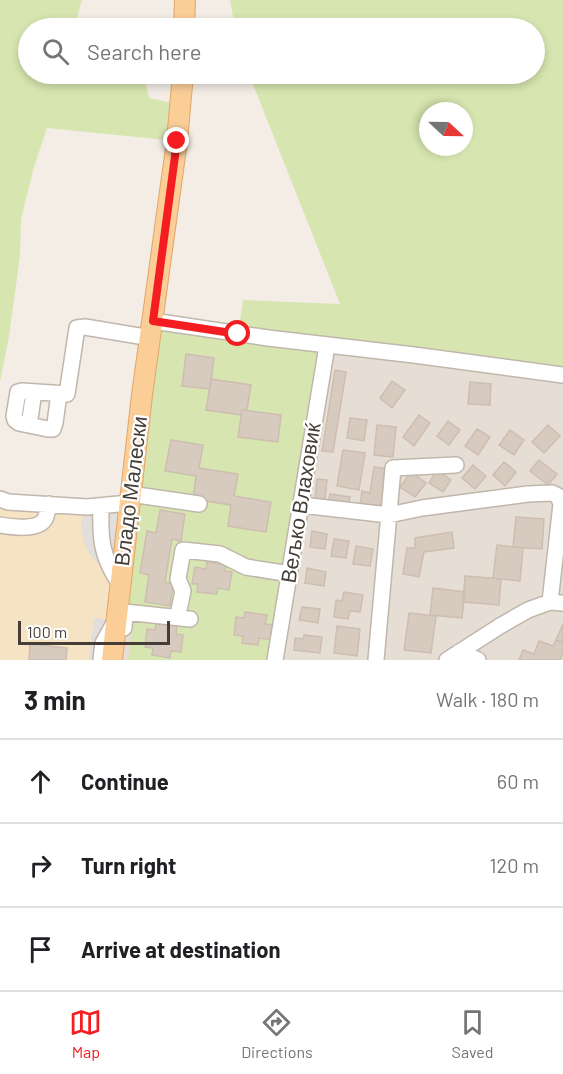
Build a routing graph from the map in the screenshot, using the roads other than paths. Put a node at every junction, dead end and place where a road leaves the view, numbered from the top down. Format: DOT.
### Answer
graph roads {
  1 [pos="185,0"];
  2 [pos="184,18"];
  3 [pos="182,84"];
  4 [pos="152,330"];
  5 [pos="327,346"];
  6 [pos="563,375"];
  7 [pos="59,394"];
  8 [pos="456,465"];
  9 [pos="130,499"];
  10 [pos="1,504"];
  11 [pos="49,504"];
  12 [pos="200,504"];
  13 [pos="301,505"];
  14 [pos="101,506"];
  15 [pos="389,515"];
  16 [pos="0,525"];
  17 [pos="290,573"];
  18 [pos="120,584"];
  19 [pos="556,603"];
  20 [pos="108,656"];
  21 [pos="453,656"];
  22 [pos="275,660"];
  23 [pos="376,660"];
  24 [pos="478,660"];
  1 -- 2 [label="main road"];
  3 -- 4 [label="main road, Владо Малески"];
  4 -- 5 [label="street"];
  4 -- 7 [label="street"];
  4 -- 9 [label="main road, Владо Малески"];
  5 -- 6 [label="street"];
  5 -- 13 [label="street, Вељко Влаховиќ"];
  7 -- 7 [label="street"];
  8 -- 15 [label="street"];
  9 -- 12 [label="street"];
  9 -- 14 [label="street"];
  9 -- 18 [label="main road, Владо Малески"];
  10 -- 11 [label="street"];
  11 -- 14 [label="street"];
  11 -- 16 [label="street"];
  13 -- 15 [label="street"];
  13 -- 17 [label="street, Вељко Влаховиќ"];
  14 -- 18 [label="street"];
  15 -- 19 [label="street"];
  15 -- 23 [label="street"];
  17 -- 20 [label="street"];
  17 -- 22 [label="street, Вељко Влаховиќ"];
  18 -- 20 [label="main road, Владо Малески"];
  19 -- 21 [label="street"];
  21 -- 24 [label="street"];
}
